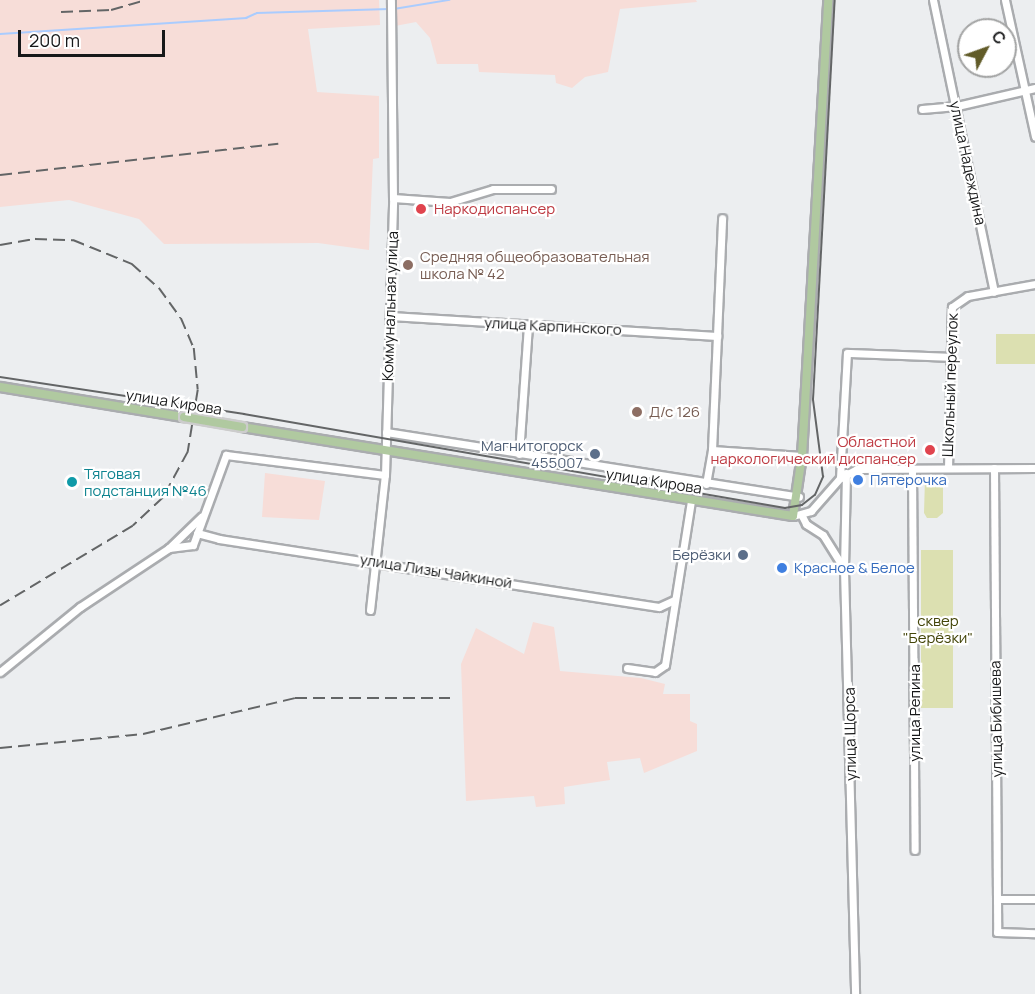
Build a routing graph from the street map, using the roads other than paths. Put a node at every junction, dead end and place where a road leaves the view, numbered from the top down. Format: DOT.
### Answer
graph roads {
  1 [pos="391,0"];
  2 [pos="828,0"];
  3 [pos="933,0"];
  4 [pos="1005,0"];
  5 [pos="1035,88"];
  6 [pos="1025,90"];
  7 [pos="957,106"];
  8 [pos="922,109"];
  9 [pos="1035,136"];
  10 [pos="551,189"];
  11 [pos="393,198"];
  12 [pos="722,218"];
  13 [pos="1035,285"];
  14 [pos="994,292"];
  15 [pos="390,316"];
  16 [pos="528,325"];
  17 [pos="717,336"];
  18 [pos="950,357"];
  19 [pos="0,387"];
  20 [pos="386,432"];
  21 [pos="386,450"];
  22 [pos="712,450"];
  23 [pos="519,454"];
  24 [pos="802,456"];
  25 [pos="912,468"];
  26 [pos="948,468"];
  27 [pos="994,468"];
  28 [pos="1035,468"];
  29 [pos="385,475"];
  30 [pos="843,475"];
  31 [pos="706,484"];
  32 [pos="799,497"];
  33 [pos="691,500"];
  34 [pos="203,514"];
  35 [pos="798,516"];
  36 [pos="197,533"];
  37 [pos="169,548"];
  38 [pos="375,561"];
  39 [pos="844,569"];
  40 [pos="674,600"];
  41 [pos="370,610"];
  42 [pos="627,668"];
  43 [pos="0,672"];
  44 [pos="915,850"];
  45 [pos="997,899"];
  46 [pos="1035,899"];
  47 [pos="1035,933"];
  48 [pos="855,994"];
  1 -- 11 [label="street, Коммунальная улица"];
  2 -- 24 [label="main road"];
  3 -- 7 [label="street, улица Надеждина"];
  4 -- 6 [label="street"];
  5 -- 6 [label="street"];
  6 -- 7 [label="street"];
  6 -- 9 [label="street"];
  7 -- 8 [label="street"];
  7 -- 14 [label="street, улица Надеждина"];
  10 -- 11 [label="street"];
  11 -- 15 [label="street, Коммунальная улица"];
  12 -- 17 [label="street"];
  13 -- 14 [label="street"];
  14 -- 18 [label="street, Школьный переулок"];
  15 -- 16 [label="street, улица Карпинского"];
  15 -- 20 [label="street, Коммунальная улица"];
  16 -- 17 [label="street, улица Карпинского"];
  16 -- 23 [label="street"];
  17 -- 22 [label="street"];
  18 -- 26 [label="street, Школьный переулок"];
  18 -- 30 [label="street, улица Щорса"];
  19 -- 21 [label="main road, улица Кирова, bridge"];
  20 -- 21 [label="street, Коммунальная улица"];
  20 -- 23 [label="street"];
  21 -- 29 [label="street, Коммунальная улица"];
  21 -- 33 [label="main road, улица Кирова"];
  22 -- 24 [label="street"];
  22 -- 31 [label="street"];
  23 -- 31 [label="street"];
  24 -- 32 [label="main road"];
  25 -- 26 [label="street"];
  25 -- 30 [label="street"];
  25 -- 44 [label="street, улица Репина"];
  26 -- 27 [label="street"];
  27 -- 28 [label="street"];
  27 -- 45 [label="street, улица Бибишева"];
  29 -- 34 [label="street"];
  29 -- 38 [label="street, Коммунальная улица"];
  30 -- 35 [label="street"];
  30 -- 39 [label="street, улица Щорса"];
  31 -- 32 [label="street"];
  32 -- 35 [label="main road"];
  33 -- 35 [label="main road, улица Кирова"];
  33 -- 40 [label="street"];
  34 -- 36 [label="street"];
  34 -- 37 [label="street"];
  35 -- 39 [label="street"];
  36 -- 37 [label="street"];
  36 -- 38 [label="street, улица Лизы Чайкиной"];
  37 -- 43 [label="street"];
  38 -- 40 [label="street, улица Лизы Чайкиной"];
  38 -- 41 [label="street, Коммунальная улица"];
  39 -- 48 [label="street, улица Щорса"];
  40 -- 42 [label="street"];
  45 -- 46 [label="street"];
  45 -- 47 [label="street, улица Бибишева"];
}
